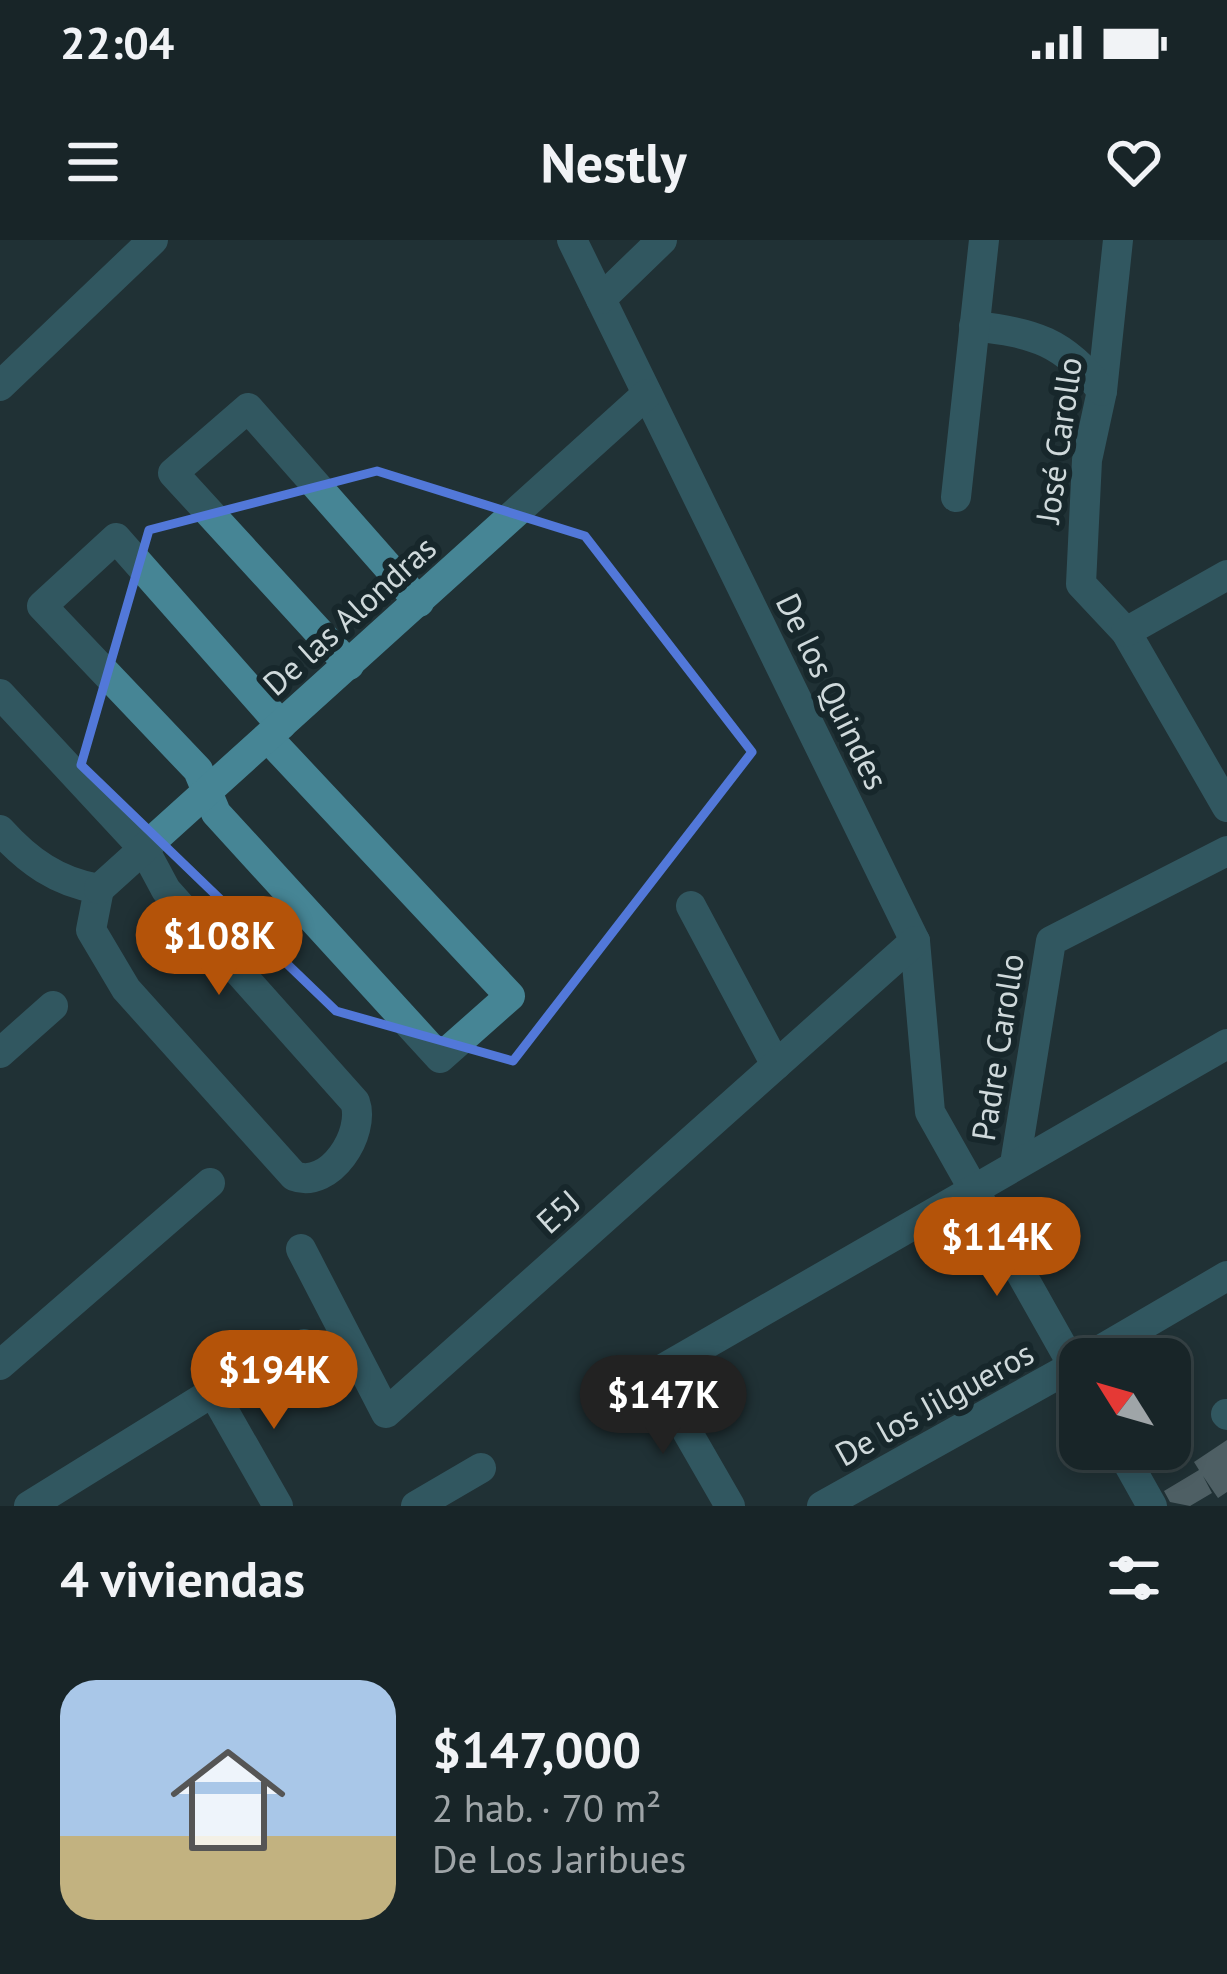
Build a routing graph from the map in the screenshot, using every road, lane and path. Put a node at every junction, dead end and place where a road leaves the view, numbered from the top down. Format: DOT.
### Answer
graph roads {
  1 [pos="153,240"];
  2 [pos="572,240"];
  3 [pos="662,240"];
  4 [pos="984,240"];
  5 [pos="1118,240"];
  6 [pos="601,299"];
  7 [pos="974,326"];
  8 [pos="0,386"];
  9 [pos="1102,391"];
  10 [pos="647,394"];
  11 [pos="956,497"];
  12 [pos="1227,575"];
  13 [pos="418,602"];
  14 [pos="1126,632"];
  15 [pos="349,665"];
  16 [pos="0,694"];
  17 [pos="274,731"];
  18 [pos="206,792"];
  19 [pos="1227,807"];
  20 [pos="0,830"];
  21 [pos="144,849"];
  22 [pos="1227,851"];
  23 [pos="99,889"];
  24 [pos="692,906"];
  25 [pos="915,941"];
  26 [pos="52,1006"];
  27 [pos="1227,1044"];
  28 [pos="0,1053"];
  29 [pos="776,1065"];
  30 [pos="1015,1164"];
  31 [pos="210,1183"];
  32 [pos="972,1188"];
  33 [pos="301,1249"];
  34 [pos="1227,1276"];
  35 [pos="1063,1338"];
  36 [pos="1126,1338"];
  37 [pos="304,1344"];
  38 [pos="0,1365"];
  39 [pos="1059,1377"];
  40 [pos="213,1392"];
  41 [pos="481,1468"];
  42 [pos="1132,1470"];
  43 [pos="29,1506"];
  44 [pos="278,1506"];
  45 [pos="416,1506"];
  46 [pos="730,1506"];
  47 [pos="822,1506"];
  48 [pos="1153,1506"];
  1 -- 8 [label="street"];
  2 -- 6 [label="street, De los Quindes"];
  3 -- 6 [label="street"];
  4 -- 7 [label="street"];
  5 -- 9 [label="street, José Carollo"];
  6 -- 10 [label="street, De los Quindes"];
  7 -- 9 [label="street"];
  7 -- 11 [label="street"];
  9 -- 14 [label="street, José Carollo"];
  10 -- 13 [label="street, De las Alondras"];
  10 -- 25 [label="street, De los Quindes"];
  12 -- 14 [label="street"];
  13 -- 15 [label="street, De las Alondras"];
  13 -- 15 [label="street"];
  14 -- 19 [label="street, José Carollo"];
  15 -- 17 [label="street, De las Alondras"];
  16 -- 21 [label="street"];
  17 -- 18 [label="street, De las Alondras"];
  17 -- 18 [label="street"];
  17 -- 18 [label="street"];
  18 -- 21 [label="street, De las Alondras"];
  20 -- 23 [label="street"];
  21 -- 23 [label="street, De las Alondras"];
  21 -- 23 [label="street"];
  22 -- 30 [label="street, Padre Carollo"];
  24 -- 29 [label="street"];
  25 -- 29 [label="street, E5J"];
  25 -- 32 [label="street, De los Quindes"];
  26 -- 28 [label="street"];
  27 -- 30 [label="street"];
  29 -- 33 [label="street, E5J"];
  30 -- 32 [label="street"];
  31 -- 38 [label="street"];
  32 -- 35 [label="street"];
  32 -- 46 [label="street"];
  34 -- 36 [label="street, De los Jilgueros"];
  37 -- 40 [label="street"];
  39 -- 47 [label="street, De los Jilgueros"];
  40 -- 43 [label="street"];
  40 -- 44 [label="street"];
  41 -- 45 [label="street"];
  42 -- 48 [label="street"];
}
